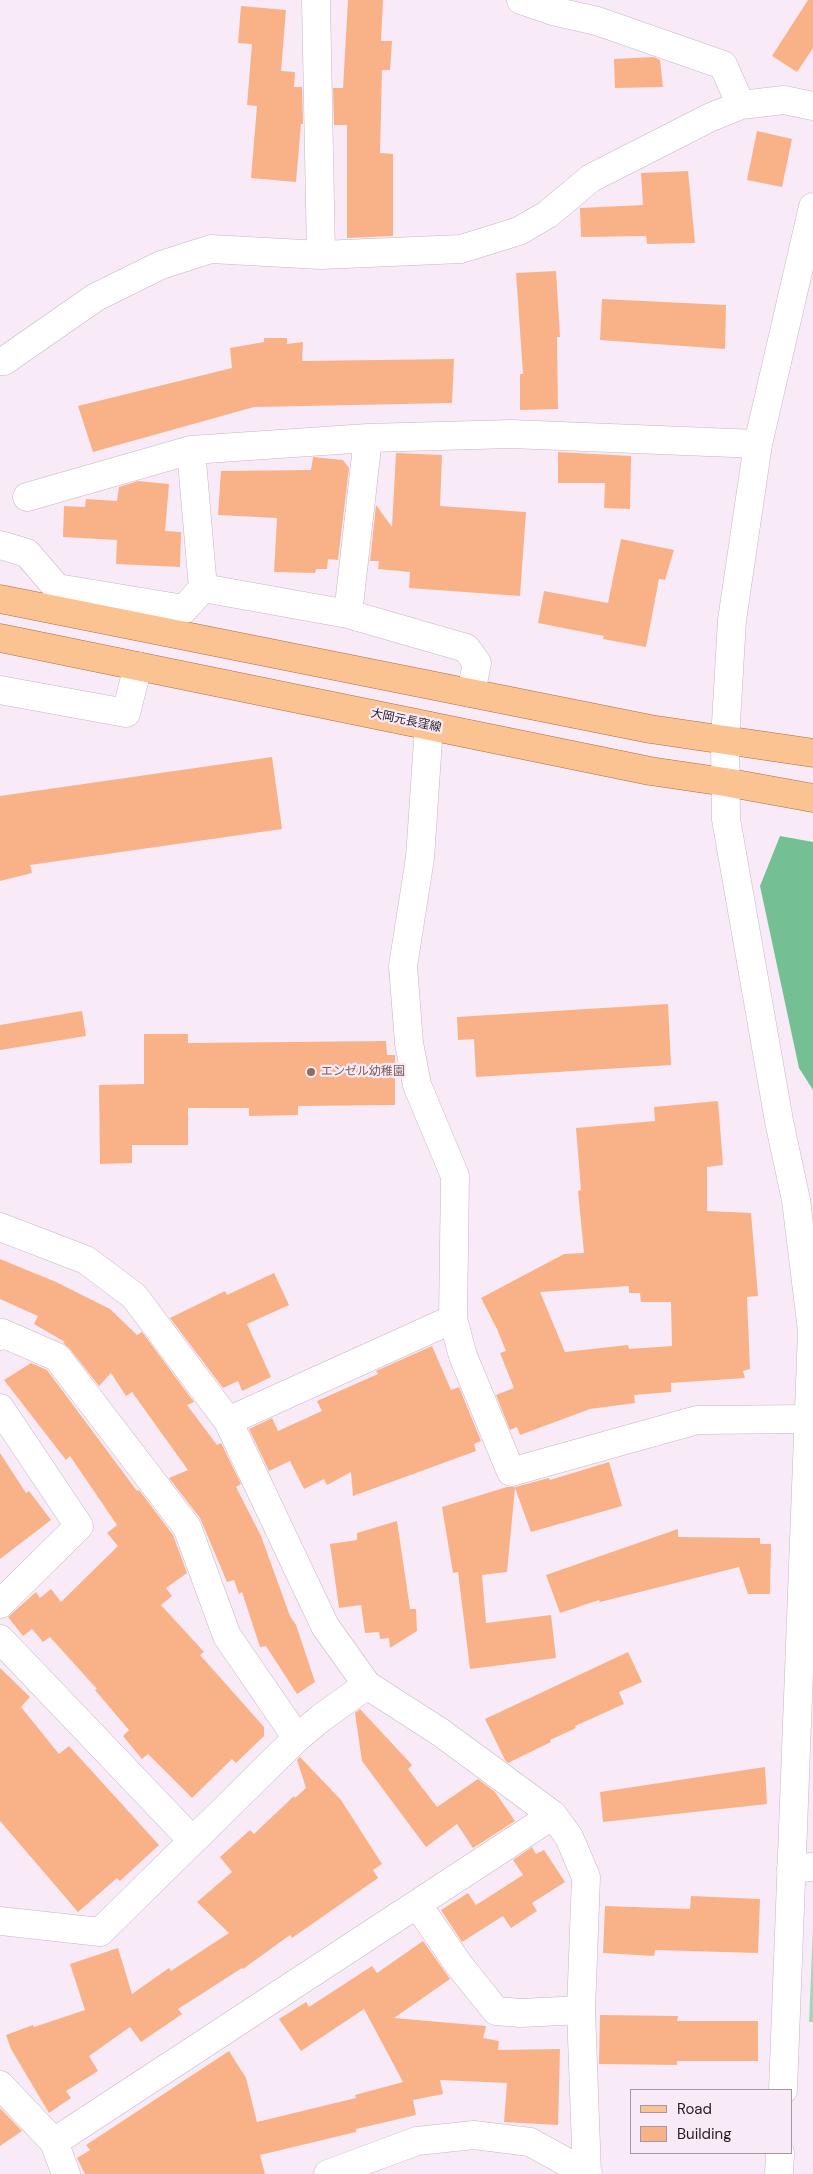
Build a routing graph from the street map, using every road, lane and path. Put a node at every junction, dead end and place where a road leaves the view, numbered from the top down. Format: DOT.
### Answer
graph roads {
  1 [pos="316,0"];
  2 [pos="521,0"];
  3 [pos="741,105"];
  4 [pos="813,106"];
  5 [pos="813,207"];
  6 [pos="321,255"];
  7 [pos="0,361"];
  8 [pos="368,438"];
  9 [pos="758,444"];
  10 [pos="192,450"];
  11 [pos="26,497"];
  12 [pos="0,545"];
  13 [pos="203,588"];
  14 [pos="0,599"];
  15 [pos="348,614"];
  16 [pos="0,638"];
  17 [pos="138,666"];
  18 [pos="0,690"];
  19 [pos="471,693"];
  20 [pos="429,726"];
  21 [pos="725,740"];
  22 [pos="813,753"];
  23 [pos="725,782"];
  24 [pos="813,798"];
  25 [pos="0,1227"];
  26 [pos="453,1319"];
  27 [pos="812,1331"];
  28 [pos="0,1336"];
  29 [pos="0,1408"];
  30 [pos="809,1419"];
  31 [pos="228,1421"];
  32 [pos="810,1475"];
  33 [pos="0,1604"];
  34 [pos="0,1639"];
  35 [pos="367,1685"];
  36 [pos="297,1738"];
  37 [pos="553,1815"];
  38 [pos="192,1840"];
  39 [pos="802,1868"];
  40 [pos="417,1904"];
  41 [pos="0,1921"];
  42 [pos="582,2010"];
  43 [pos="0,2085"];
  44 [pos="783,2089"];
  45 [pos="54,2142"];
  46 [pos="780,2154"];
  47 [pos="66,2174"];
  48 [pos="328,2174"];
  49 [pos="587,2174"];
  50 [pos="780,2174"];
  1 -- 6 [label="street"];
  2 -- 3 [label="street"];
  3 -- 4 [label="street"];
  3 -- 6 [label="street"];
  5 -- 9 [label="street"];
  6 -- 7 [label="street"];
  8 -- 9 [label="street"];
  8 -- 10 [label="street"];
  8 -- 15 [label="street"];
  9 -- 21 [label="street"];
  10 -- 11 [label="street"];
  10 -- 13 [label="street"];
  12 -- 13 [label="street"];
  13 -- 15 [label="street"];
  14 -- 19 [label="main road"];
  15 -- 19 [label="street"];
  16 -- 17 [label="main road, 大岡元長窪線"];
  17 -- 18 [label="street"];
  17 -- 20 [label="main road, 大岡元長窪線"];
  19 -- 21 [label="main road"];
  20 -- 23 [label="main road, 大岡元長窪線"];
  20 -- 26 [label="street"];
  21 -- 22 [label="main road"];
  21 -- 23 [label="street"];
  23 -- 24 [label="main road, 大岡元長窪線"];
  23 -- 27 [label="street"];
  25 -- 31 [label="street"];
  26 -- 30 [label="street"];
  26 -- 31 [label="street"];
  27 -- 30 [label="street"];
  28 -- 36 [label="street"];
  29 -- 33 [label="street"];
  30 -- 32 [label="street"];
  31 -- 35 [label="street"];
  32 -- 39 [label="street"];
  34 -- 38 [label="street"];
  35 -- 36 [label="street"];
  35 -- 37 [label="street"];
  36 -- 38 [label="street"];
  37 -- 40 [label="street"];
  37 -- 42 [label="street"];
  38 -- 41 [label="street"];
  39 -- 44 [label="street"];
  40 -- 42 [label="street"];
  40 -- 45 [label="street"];
  42 -- 49 [label="street"];
  43 -- 45 [label="street"];
  45 -- 47 [label="street"];
  46 -- 50 [label="street"];
  48 -- 49 [label="street"];
}
